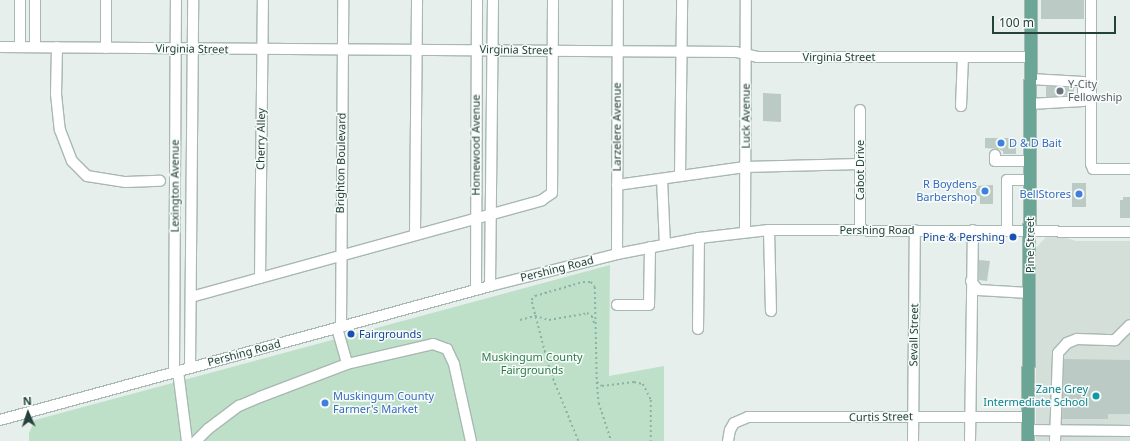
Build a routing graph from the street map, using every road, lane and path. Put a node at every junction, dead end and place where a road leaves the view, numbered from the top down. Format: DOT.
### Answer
graph roads {
  1 [pos="20,0"];
  2 [pos="35,0"];
  3 [pos="106,0"];
  4 [pos="176,0"];
  5 [pos="193,0"];
  6 [pos="263,0"];
  7 [pos="343,0"];
  8 [pos="417,0"];
  9 [pos="477,0"];
  10 [pos="493,0"];
  11 [pos="553,0"];
  12 [pos="618,0"];
  13 [pos="682,0"];
  14 [pos="746,0"];
  15 [pos="1031,0"];
  16 [pos="1091,0"];
  17 [pos="0,46"];
  18 [pos="20,47"];
  19 [pos="35,47"];
  20 [pos="57,47"];
  21 [pos="106,48"];
  22 [pos="176,48"];
  23 [pos="193,49"];
  24 [pos="262,49"];
  25 [pos="342,49"];
  26 [pos="417,50"];
  27 [pos="477,50"];
  28 [pos="492,50"];
  29 [pos="553,50"];
  30 [pos="618,52"];
  31 [pos="681,52"];
  32 [pos="746,55"];
  33 [pos="963,57"];
  34 [pos="1031,57"];
  35 [pos="1030,79"];
  36 [pos="1030,104"];
  37 [pos="961,106"];
  38 [pos="860,110"];
  39 [pos="996,155"];
  40 [pos="1030,162"];
  41 [pos="860,164"];
  42 [pos="745,167"];
  43 [pos="1130,169"];
  44 [pos="680,176"];
  45 [pos="662,179"];
  46 [pos="1030,180"];
  47 [pos="160,182"];
  48 [pos="617,185"];
  49 [pos="491,214"];
  50 [pos="476,218"];
  51 [pos="860,229"];
  52 [pos="769,230"];
  53 [pos="915,230"];
  54 [pos="973,230"];
  55 [pos="1007,230"];
  56 [pos="745,231"];
  57 [pos="1030,231"];
  58 [pos="1130,232"];
  59 [pos="415,234"];
  60 [pos="699,238"];
  61 [pos="665,244"];
  62 [pos="650,247"];
  63 [pos="617,254"];
  64 [pos="340,255"];
  65 [pos="260,278"];
  66 [pos="971,281"];
  67 [pos="490,286"];
  68 [pos="476,290"];
  69 [pos="1029,292"];
  70 [pos="191,297"];
  71 [pos="617,305"];
  72 [pos="771,311"];
  73 [pos="535,316"];
  74 [pos="520,320"];
  75 [pos="1130,325"];
  76 [pos="596,326"];
  77 [pos="339,327"];
  78 [pos="698,329"];
  79 [pos="347,364"];
  80 [pos="190,368"];
  81 [pos="176,372"];
  82 [pos="597,382"];
  83 [pos="970,416"];
  84 [pos="913,417"];
  85 [pos="1028,417"];
  86 [pos="0,420"];
  87 [pos="1055,429"];
  88 [pos="1130,431"];
  89 [pos="1028,435"];
  90 [pos="187,441"];
  91 [pos="196,441"];
  92 [pos="471,441"];
  93 [pos="578,441"];
  94 [pos="611,441"];
  95 [pos="651,441"];
  96 [pos="728,441"];
  97 [pos="913,441"];
  98 [pos="970,441"];
  99 [pos="1055,441"];
  1 -- 18 [label="street"];
  2 -- 19 [label="street"];
  3 -- 21 [label="street"];
  4 -- 22 [label="street, Lexington Avenue"];
  5 -- 23 [label="street, Lexington Avenue"];
  6 -- 24 [label="street, Cherry Alley"];
  7 -- 25 [label="street, Brighton Boulevard"];
  8 -- 26 [label="street"];
  9 -- 27 [label="street, Homewood Avenue"];
  10 -- 28 [label="street, Homewood Avenue"];
  11 -- 29 [label="street"];
  12 -- 30 [label="street, Larzelere Avenue"];
  13 -- 31 [label="street"];
  14 -- 32 [label="street, Luck Avenue"];
  15 -- 34 [label="main road, Pine Street"];
  16 -- 43 [label="street"];
  17 -- 18 [label="street, Virginia Street"];
  18 -- 19 [label="street, Virginia Street"];
  19 -- 20 [label="street, Virginia Street"];
  20 -- 21 [label="street, Virginia Street"];
  20 -- 47 [label="street"];
  21 -- 22 [label="street, Virginia Street"];
  22 -- 23 [label="street, Virginia Street"];
  22 -- 81 [label="street, Lexington Avenue"];
  23 -- 24 [label="street, Virginia Street"];
  23 -- 70 [label="street, Lexington Avenue"];
  24 -- 25 [label="street, Virginia Street"];
  24 -- 65 [label="street, Cherry Alley"];
  25 -- 26 [label="street, Virginia Street"];
  25 -- 64 [label="street, Brighton Boulevard"];
  26 -- 27 [label="street, Virginia Street"];
  26 -- 59 [label="street"];
  27 -- 28 [label="street, Virginia Street"];
  27 -- 50 [label="street, Homewood Avenue"];
  28 -- 29 [label="street, Virginia Street"];
  28 -- 49 [label="street, Homewood Avenue"];
  29 -- 30 [label="street, Virginia Street"];
  29 -- 49 [label="street"];
  30 -- 31 [label="street, Virginia Street"];
  30 -- 48 [label="street, Larzelere Avenue"];
  31 -- 32 [label="street, Virginia Street"];
  31 -- 44 [label="street"];
  32 -- 33 [label="street, Virginia Street"];
  32 -- 42 [label="street, Luck Avenue"];
  33 -- 34 [label="street, Virginia Street"];
  33 -- 37 [label="street"];
  34 -- 35 [label="main road, Pine Street"];
  35 -- 36 [label="main road, Pine Street"];
  35 -- 36 [label="street"];
  36 -- 40 [label="main road, Pine Street"];
  38 -- 41 [label="street, Cabot Drive"];
  39 -- 40 [label="street"];
  40 -- 46 [label="main road, Pine Street"];
  41 -- 42 [label="street"];
  41 -- 51 [label="street, Cabot Drive"];
  42 -- 44 [label="street"];
  42 -- 56 [label="street, Luck Avenue"];
  44 -- 45 [label="street"];
  45 -- 48 [label="street"];
  45 -- 61 [label="street"];
  46 -- 55 [label="street"];
  46 -- 57 [label="main road, Pine Street"];
  48 -- 63 [label="street, Larzelere Avenue"];
  49 -- 50 [label="street"];
  49 -- 67 [label="street, Homewood Avenue"];
  50 -- 59 [label="street"];
  50 -- 68 [label="street, Homewood Avenue"];
  51 -- 52 [label="street, Pershing Road"];
  51 -- 53 [label="street, Pershing Road"];
  52 -- 56 [label="street, Pershing Road"];
  52 -- 72 [label="street"];
  53 -- 54 [label="street, Pershing Road"];
  53 -- 84 [label="street, Sevall Street"];
  54 -- 55 [label="street, Pershing Road"];
  54 -- 66 [label="street"];
  55 -- 57 [label="street, Pershing Road"];
  56 -- 60 [label="street, Pershing Road"];
  57 -- 58 [label="street, Pershing Road"];
  57 -- 69 [label="main road, Pine Street"];
  59 -- 64 [label="street"];
  60 -- 61 [label="street, Pershing Road"];
  60 -- 78 [label="street"];
  61 -- 62 [label="street, Pershing Road"];
  62 -- 63 [label="street, Pershing Road"];
  62 -- 71 [label="street"];
  63 -- 67 [label="street, Pershing Road"];
  64 -- 65 [label="street"];
  64 -- 77 [label="street, Brighton Boulevard"];
  65 -- 70 [label="street"];
  66 -- 69 [label="street"];
  66 -- 83 [label="street"];
  67 -- 68 [label="street, Pershing Road"];
  68 -- 77 [label="street, Pershing Road"];
  69 -- 85 [label="main road, Pine Street"];
  70 -- 80 [label="street, Lexington Avenue"];
  73 -- 74 [label="path"];
  73 -- 76 [label="path"];
  73 -- 76 [label="path"];
  73 -- 93 [label="path"];
  75 -- 87 [label="street"];
  76 -- 82 [label="path"];
  77 -- 79 [label="street, Brighton Boulevard"];
  77 -- 80 [label="street, Pershing Road"];
  79 -- 91 [label="street"];
  79 -- 92 [label="street"];
  80 -- 81 [label="street, Pershing Road"];
  81 -- 86 [label="street, Pershing Road"];
  81 -- 90 [label="street, Lexington Avenue"];
  82 -- 94 [label="path"];
  82 -- 95 [label="path"];
  83 -- 84 [label="street, Curtis Street"];
  83 -- 85 [label="street, Curtis Street"];
  83 -- 98 [label="street"];
  84 -- 96 [label="street, Curtis Street"];
  84 -- 97 [label="street, Sevall Street"];
  85 -- 89 [label="main road, Pine Street"];
  87 -- 88 [label="street"];
  87 -- 89 [label="street"];
  87 -- 99 [label="street"];
}
